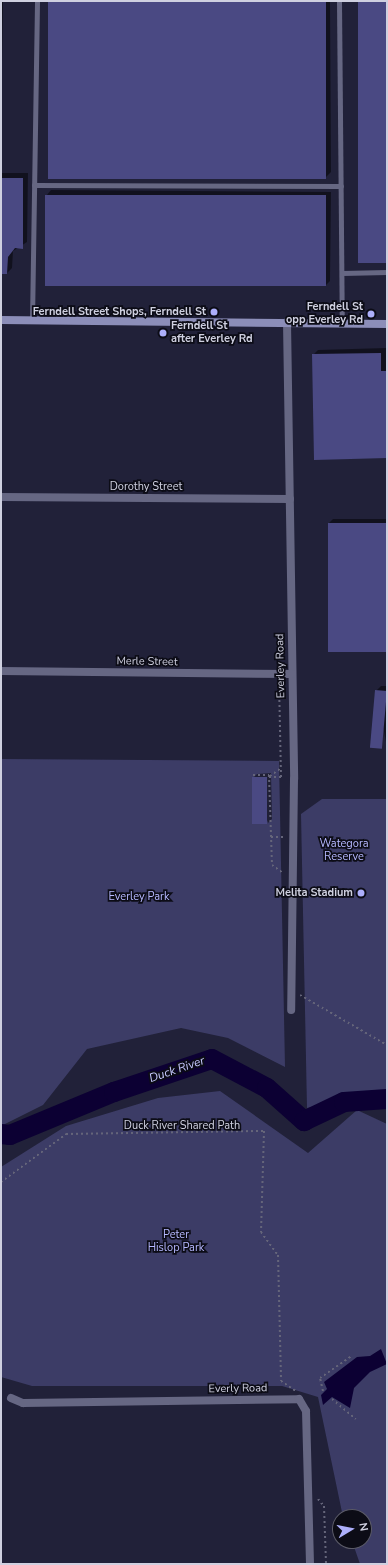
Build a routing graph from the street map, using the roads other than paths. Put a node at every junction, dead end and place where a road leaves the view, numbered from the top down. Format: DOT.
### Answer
graph roads {
  1 [pos="37,1"];
  2 [pos="339,1"];
  3 [pos="34,185"];
  4 [pos="341,186"];
  5 [pos="387,272"];
  6 [pos="342,273"];
  7 [pos="1,320"];
  8 [pos="32,321"];
  9 [pos="287,322"];
  10 [pos="342,323"];
  11 [pos="387,324"];
  12 [pos="1,497"];
  13 [pos="290,499"];
  14 [pos="1,671"];
  15 [pos="292,674"];
  16 [pos="291,1010"];
  17 [pos="10,1398"];
  18 [pos="310,1564"];
  1 -- 3 [label="lane"];
  2 -- 4 [label="lane"];
  3 -- 4 [label="lane"];
  3 -- 8 [label="lane"];
  4 -- 6 [label="lane"];
  5 -- 6 [label="lane"];
  6 -- 10 [label="lane"];
  7 -- 8 [label="main road"];
  8 -- 9 [label="main road"];
  9 -- 10 [label="main road"];
  9 -- 13 [label="street, Everley Road"];
  10 -- 11 [label="main road"];
  12 -- 13 [label="street, Dorothy Street"];
  13 -- 15 [label="street, Everley Road"];
  14 -- 15 [label="street, Merle Street"];
  15 -- 16 [label="street, Everley Road"];
  17 -- 18 [label="street, Everly Road"];
}
